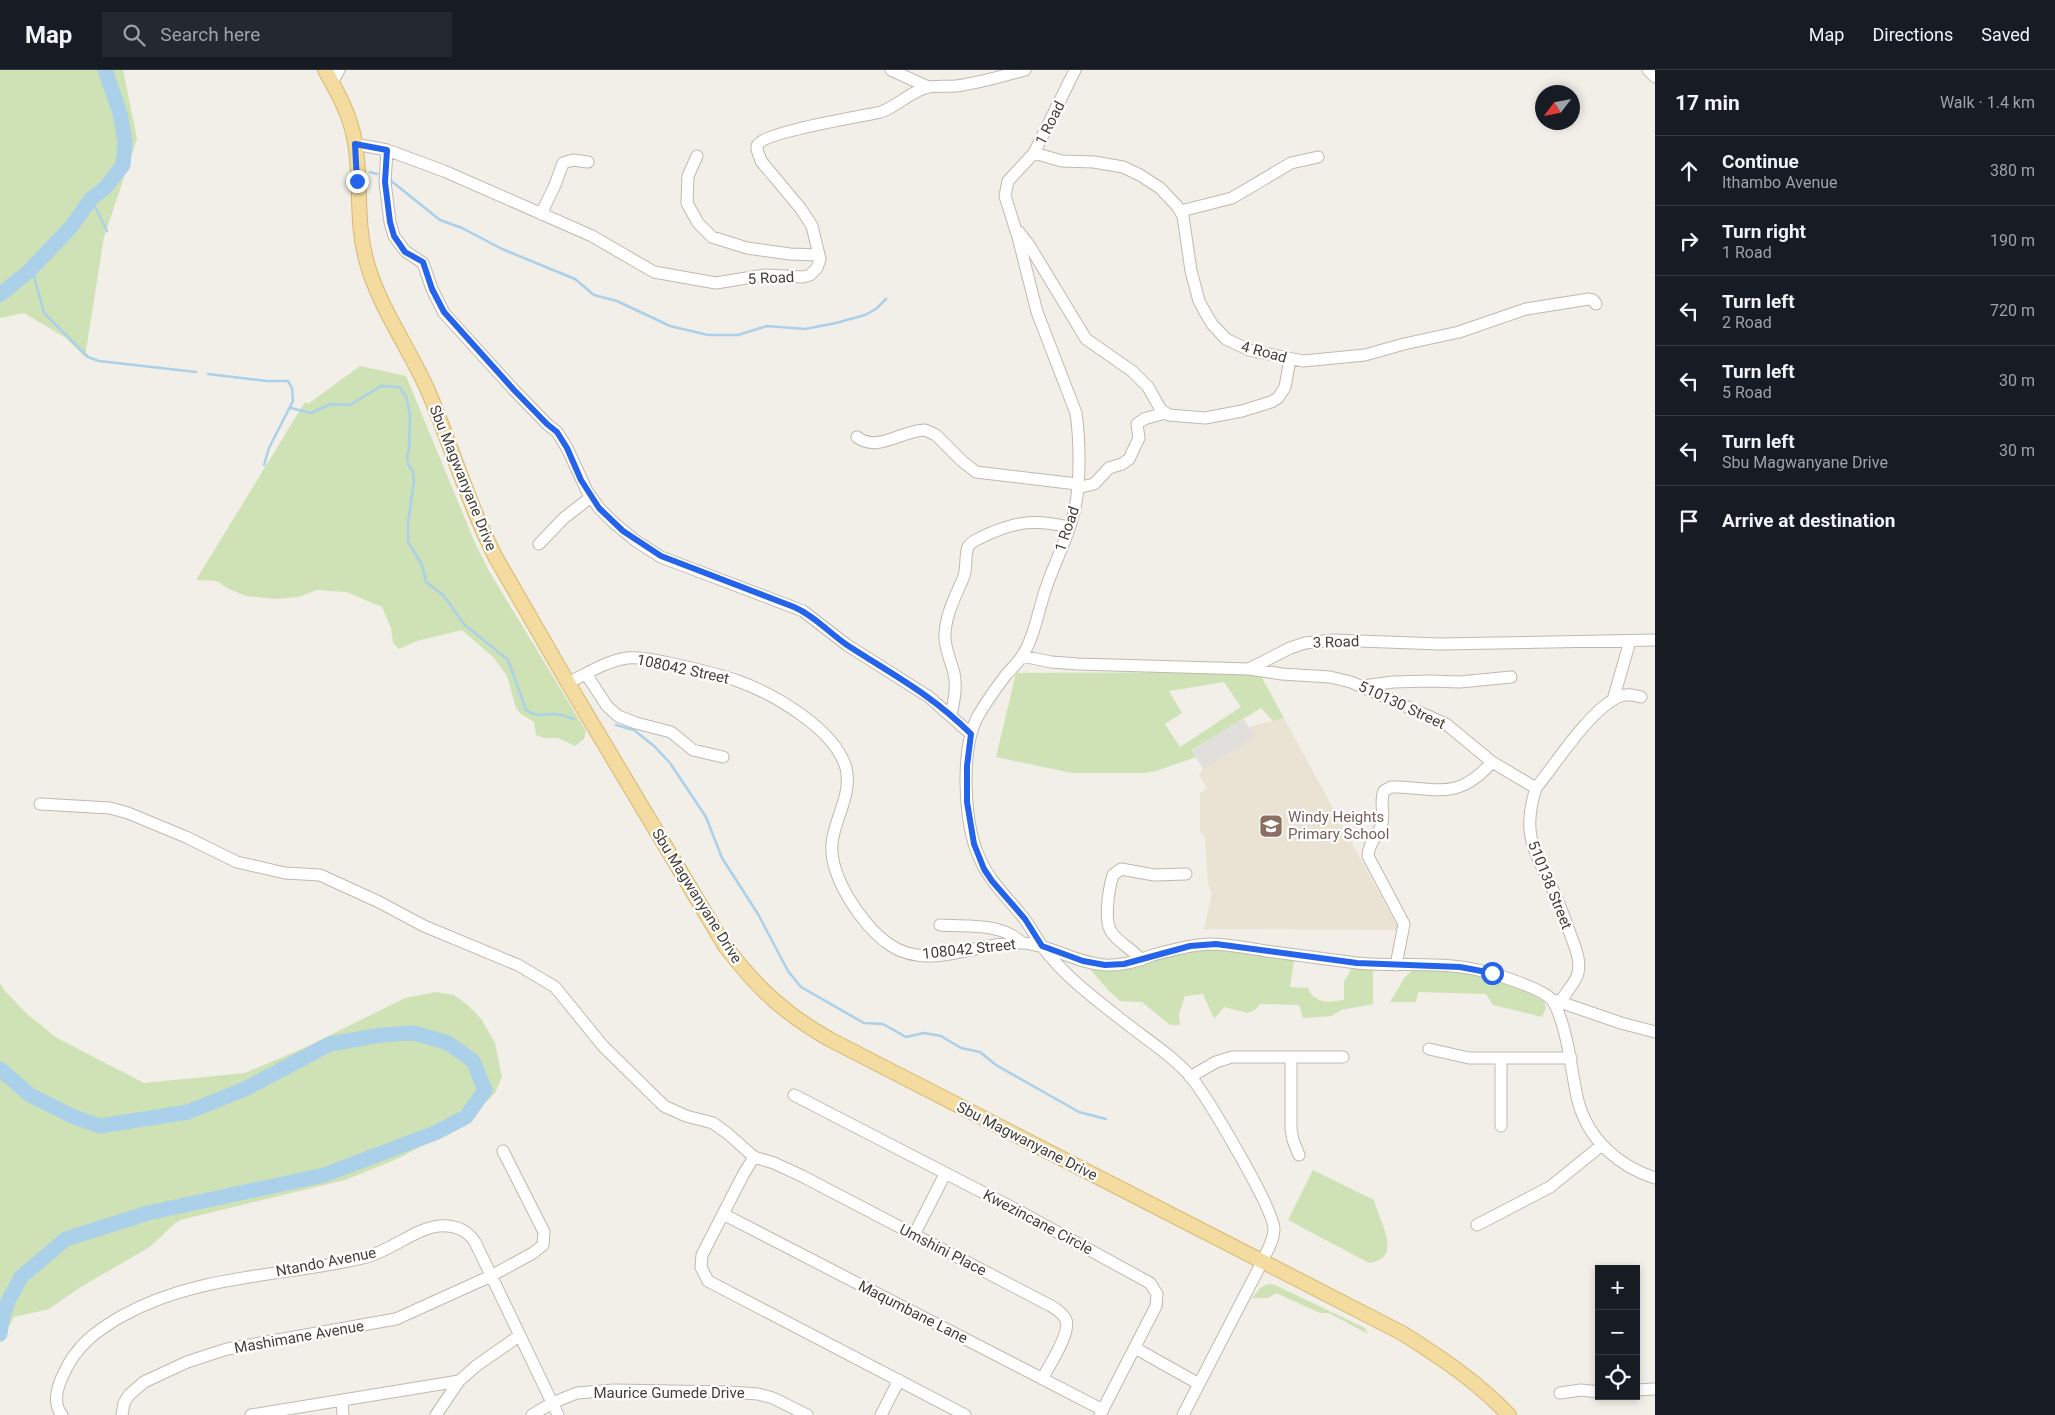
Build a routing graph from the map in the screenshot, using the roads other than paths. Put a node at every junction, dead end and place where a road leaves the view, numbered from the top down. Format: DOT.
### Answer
graph roads {
  1 [pos="325,70"];
  2 [pos="339,70"];
  3 [pos="891,70"];
  4 [pos="1025,70"];
  5 [pos="1075,70"];
  6 [pos="1648,70"];
  7 [pos="1655,77"];
  8 [pos="332,83"];
  9 [pos="928,87"];
  10 [pos="355,144"];
  11 [pos="387,150"];
  12 [pos="1034,153"];
  13 [pos="697,156"];
  14 [pos="1318,156"];
  15 [pos="588,162"];
  16 [pos="1180,211"];
  17 [pos="541,214"];
  18 [pos="1015,227"];
  19 [pos="819,255"];
  20 [pos="1596,304"];
  21 [pos="1290,359"];
  22 [pos="1165,413"];
  23 [pos="857,438"];
  24 [pos="1077,486"];
  25 [pos="591,497"];
  26 [pos="1069,528"];
  27 [pos="538,544"];
  28 [pos="1655,640"];
  29 [pos="1630,641"];
  30 [pos="1022,656"];
  31 [pos="1249,669"];
  32 [pos="586,674"];
  33 [pos="1511,677"];
  34 [pos="568,683"];
  35 [pos="1362,687"];
  36 [pos="1640,696"];
  37 [pos="1613,700"];
  38 [pos="951,715"];
  39 [pos="971,734"];
  40 [pos="724,757"];
  41 [pos="1492,762"];
  42 [pos="1536,788"];
  43 [pos="40,804"];
  44 [pos="1186,874"];
  45 [pos="940,925"];
  46 [pos="1022,943"];
  47 [pos="1042,946"];
  48 [pos="1141,960"];
  49 [pos="1396,965"];
  50 [pos="1556,1001"];
  51 [pos="1655,1032"];
  52 [pos="1428,1049"];
  53 [pos="1292,1057"];
  54 [pos="1343,1057"];
  55 [pos="1501,1058"];
  56 [pos="1571,1058"];
  57 [pos="1190,1077"];
  58 [pos="794,1095"];
  59 [pos="1501,1126"];
  60 [pos="1602,1144"];
  61 [pos="503,1151"];
  62 [pos="1299,1155"];
  63 [pos="756,1158"];
  64 [pos="944,1174"];
  65 [pos="1655,1178"];
  66 [pos="723,1214"];
  67 [pos="1477,1225"];
  68 [pos="914,1234"];
  69 [pos="1262,1262"];
  70 [pos="491,1276"];
  71 [pos="519,1336"];
  72 [pos="1135,1348"];
  73 [pos="1042,1378"];
  74 [pos="899,1380"];
  75 [pos="458,1381"];
  76 [pos="1199,1384"];
  77 [pos="1655,1389"];
  78 [pos="1640,1390"];
  79 [pos="1595,1392"];
  80 [pos="1560,1393"];
  81 [pos="342,1400"];
  82 [pos="552,1403"];
  83 [pos="1101,1412"];
  84 [pos="269,1413"];
  85 [pos="62,1415"];
  86 [pos="122,1415"];
  87 [pos="251,1415"];
  88 [pos="343,1415"];
  89 [pos="436,1415"];
  90 [pos="532,1415"];
  91 [pos="558,1415"];
  92 [pos="807,1415"];
  93 [pos="881,1415"];
  94 [pos="965,1415"];
  95 [pos="1183,1415"];
  96 [pos="1509,1415"];
  1 -- 8 [label="main road, Sbu Magwanyane Drive"];
  2 -- 8 [label="street"];
  3 -- 9 [label="street"];
  4 -- 9 [label="street"];
  5 -- 12 [label="street, 1 Road"];
  6 -- 7 [label="street"];
  8 -- 10 [label="main road, Sbu Magwanyane Drive"];
  9 -- 19 [label="street"];
  10 -- 11 [label="street, 5 Road"];
  10 -- 34 [label="main road, Sbu Magwanyane Drive"];
  11 -- 17 [label="street, 5 Road"];
  11 -- 25 [label="street"];
  12 -- 16 [label="street, 4 Road"];
  12 -- 18 [label="street, 1 Road"];
  13 -- 19 [label="street"];
  14 -- 16 [label="street"];
  15 -- 17 [label="street"];
  16 -- 21 [label="street, 4 Road"];
  17 -- 19 [label="street, 5 Road"];
  18 -- 22 [label="street"];
  18 -- 24 [label="street, 1 Road"];
  20 -- 21 [label="street, 4 Road"];
  21 -- 22 [label="street"];
  22 -- 24 [label="street"];
  23 -- 24 [label="street"];
  24 -- 26 [label="street, 1 Road"];
  25 -- 27 [label="street"];
  25 -- 38 [label="street"];
  26 -- 30 [label="street, 1 Road"];
  26 -- 38 [label="street"];
  28 -- 29 [label="street, 3 Road"];
  29 -- 31 [label="street, 3 Road"];
  29 -- 37 [label="street"];
  30 -- 31 [label="street, 3 Road"];
  30 -- 39 [label="street, 1 Road"];
  31 -- 35 [label="street, 510130 Street"];
  32 -- 34 [label="street, 108042 Street"];
  32 -- 40 [label="street"];
  32 -- 46 [label="street, 108042 Street"];
  33 -- 35 [label="street"];
  34 -- 69 [label="main road, Sbu Magwanyane Drive"];
  35 -- 41 [label="street, 510130 Street"];
  36 -- 37 [label="street"];
  37 -- 42 [label="street, 510138 Street"];
  38 -- 39 [label="street"];
  39 -- 47 [label="street, 1 Road"];
  41 -- 42 [label="street, 510130 Street"];
  41 -- 49 [label="street"];
  42 -- 50 [label="street, 510138 Street"];
  43 -- 63 [label="street"];
  44 -- 48 [label="street"];
  45 -- 46 [label="street"];
  46 -- 47 [label="street, 108042 Street"];
  47 -- 48 [label="street, 108042 Street"];
  47 -- 57 [label="street"];
  48 -- 49 [label="street, 108042 Street"];
  49 -- 50 [label="street, 108042 Street"];
  50 -- 51 [label="street, 108042 Street"];
  50 -- 56 [label="street"];
  52 -- 55 [label="street"];
  53 -- 54 [label="street"];
  53 -- 57 [label="street"];
  53 -- 62 [label="street"];
  55 -- 56 [label="street"];
  55 -- 59 [label="street"];
  56 -- 60 [label="street"];
  57 -- 69 [label="street"];
  58 -- 64 [label="street, Kwezincane Circle"];
  60 -- 65 [label="street"];
  60 -- 67 [label="street"];
  61 -- 70 [label="street, Mashimane Avenue"];
  63 -- 66 [label="street"];
  63 -- 68 [label="street, Umshini Place"];
  64 -- 68 [label="street"];
  64 -- 72 [label="street, Kwezincane Circle"];
  66 -- 73 [label="street, Maqumbane Lane"];
  66 -- 74 [label="street"];
  68 -- 73 [label="street, Umshini Place"];
  69 -- 76 [label="street"];
  69 -- 96 [label="main road, Sbu Magwanyane Drive"];
  70 -- 71 [label="street, Ntando Avenue"];
  70 -- 85 [label="street, Ntando Avenue"];
  70 -- 86 [label="street, Mashimane Avenue"];
  71 -- 75 [label="street"];
  71 -- 82 [label="street, Ntando Avenue"];
  72 -- 76 [label="street"];
  72 -- 83 [label="street, Kwezincane Circle"];
  73 -- 83 [label="street, Maqumbane Lane"];
  74 -- 93 [label="street"];
  74 -- 94 [label="street"];
  75 -- 81 [label="street"];
  75 -- 89 [label="street"];
  76 -- 95 [label="street"];
  77 -- 78 [label="street"];
  79 -- 80 [label="street"];
  81 -- 84 [label="street"];
  81 -- 88 [label="street"];
  82 -- 90 [label="street, Maurice Gumede Drive"];
  82 -- 91 [label="street, Ntando Avenue"];
  82 -- 92 [label="street, Maurice Gumede Drive"];
  84 -- 87 [label="street"];
}
